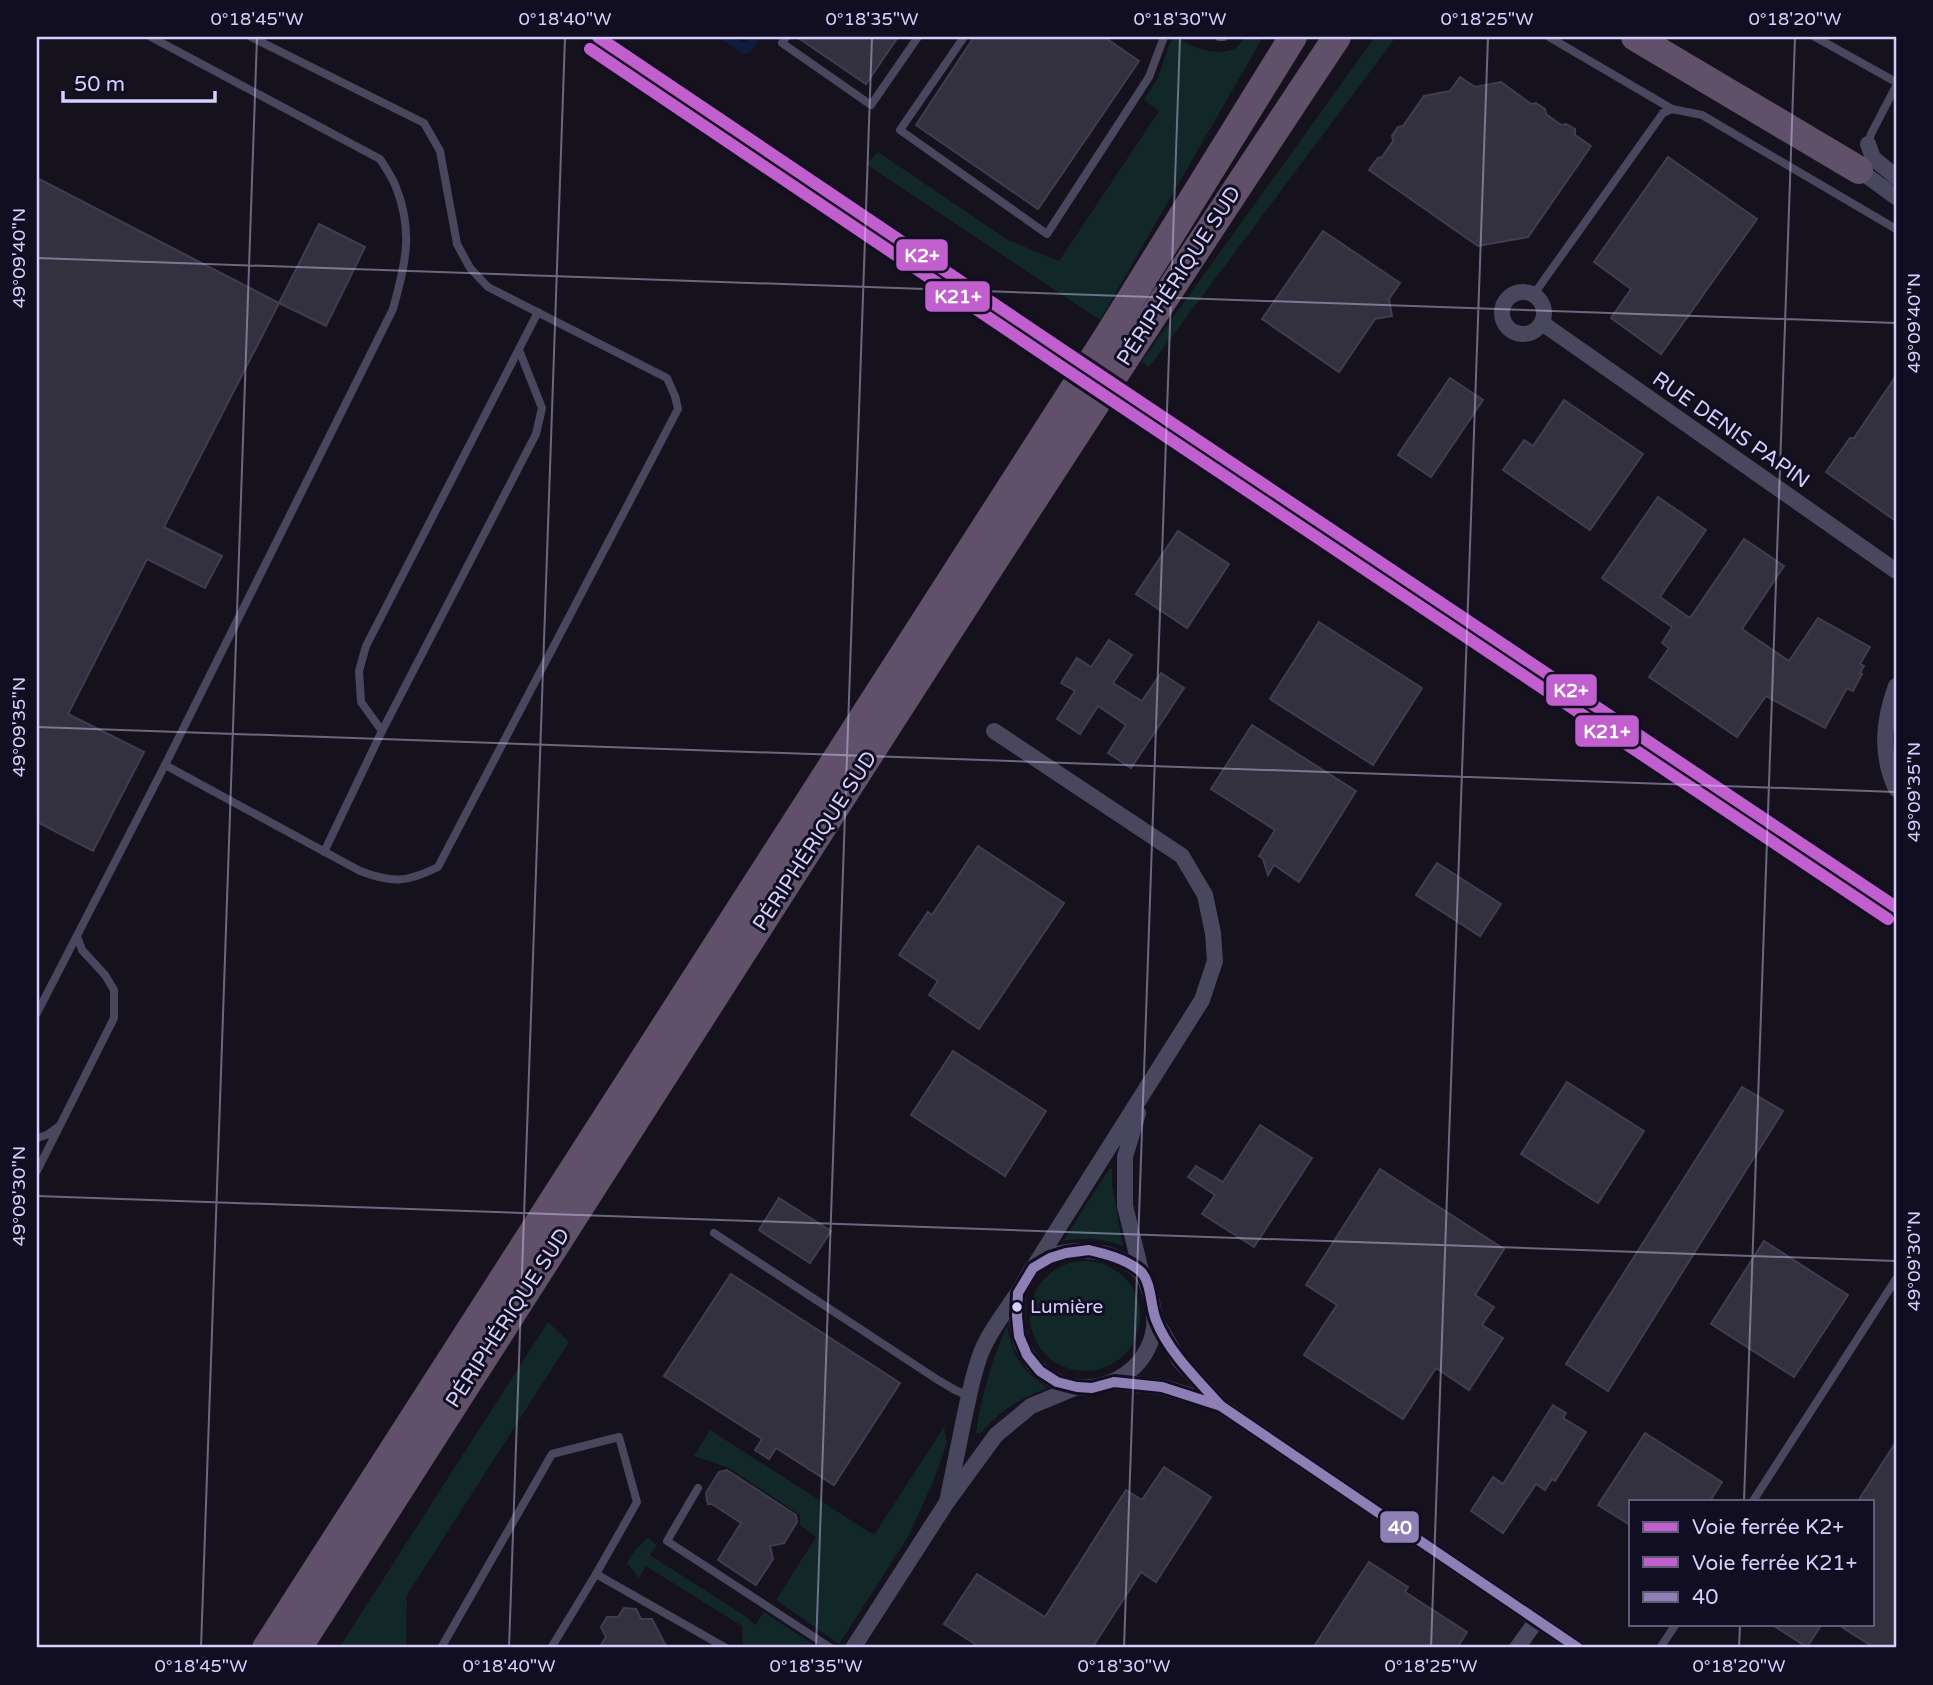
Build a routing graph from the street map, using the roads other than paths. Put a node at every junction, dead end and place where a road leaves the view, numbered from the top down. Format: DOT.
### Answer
graph roads {
  1 [pos="150,37"];
  2 [pos="251,37"];
  3 [pos="786,37"];
  4 [pos="918,37"];
  5 [pos="964,37"];
  6 [pos="1164,37"];
  7 [pos="1219,37"];
  8 [pos="1224,37"];
  9 [pos="1293,37"];
  10 [pos="1337,37"];
  11 [pos="1549,37"];
  12 [pos="1635,37"];
  13 [pos="1815,37"];
  14 [pos="1896,84"];
  15 [pos="1672,109"];
  16 [pos="1864,157"];
  17 [pos="1896,177"];
  18 [pos="1896,197"];
  19 [pos="1896,229"];
  20 [pos="1534,295"];
  21 [pos="538,312"];
  22 [pos="1542,323"];
  23 [pos="519,350"];
  24 [pos="1896,571"];
  25 [pos="1896,686"];
  26 [pos="382,731"];
  27 [pos="994,731"];
  28 [pos="165,765"];
  29 [pos="1896,789"];
  30 [pos="324,852"];
  31 [pos="77,936"];
  32 [pos="37,1013"];
  33 [pos="1143,1094"];
  34 [pos="60,1125"];
  35 [pos="37,1138"];
  36 [pos="37,1171"];
  37 [pos="714,1233"];
  38 [pos="1033,1268"];
  39 [pos="1141,1271"];
  40 [pos="1896,1279"];
  41 [pos="1018,1293"];
  42 [pos="1156,1321"];
  43 [pos="1115,1381"];
  44 [pos="1077,1387"];
  45 [pos="969,1396"];
  46 [pos="1221,1405"];
  47 [pos="698,1488"];
  48 [pos="1754,1500"];
  49 [pos="947,1502"];
  50 [pos="596,1574"];
  51 [pos="1537,1620"];
  52 [pos="1674,1626"];
  53 [pos="266,1648"];
  54 [pos="298,1648"];
  55 [pos="441,1648"];
  56 [pos="551,1648"];
  57 [pos="726,1648"];
  58 [pos="831,1648"];
  59 [pos="853,1648"];
  60 [pos="1517,1648"];
  61 [pos="1578,1648"];
  62 [pos="1660,1648"];
  1 -- 28 [label="lane"];
  2 -- 21 [label="lane"];
  3 -- 4 [label="lane"];
  5 -- 6 [label="lane"];
  7 -- 8 [label="lane"];
  9 -- 53 [label="highway, PÉRIPHÉRIQUE SUD"];
  10 -- 54 [label="highway, PÉRIPHÉRIQUE SUD"];
  11 -- 15 [label="lane"];
  12 -- 16 [label="highway"];
  13 -- 14 [label="lane"];
  14 -- 16 [label="lane"];
  15 -- 19 [label="lane"];
  15 -- 20 [label="lane"];
  16 -- 17 [label="street"];
  16 -- 18 [label="street"];
  20 -- 22 [label="street"];
  20 -- 22 [label="street"];
  21 -- 23 [label="lane"];
  21 -- 30 [label="lane"];
  22 -- 24 [label="street, RUE DENIS PAPIN"];
  23 -- 26 [label="lane"];
  23 -- 26 [label="lane"];
  25 -- 29 [label="street"];
  26 -- 30 [label="lane"];
  27 -- 33 [label="street"];
  28 -- 30 [label="lane"];
  28 -- 31 [label="lane"];
  31 -- 32 [label="lane"];
  31 -- 34 [label="lane"];
  33 -- 38 [label="street"];
  33 -- 39 [label="street"];
  34 -- 35 [label="lane"];
  34 -- 36 [label="lane"];
  37 -- 45 [label="lane"];
  38 -- 39 [label="street"];
  38 -- 41 [label="street"];
  39 -- 42 [label="street"];
  40 -- 48 [label="lane"];
  41 -- 44 [label="street"];
  41 -- 45 [label="street"];
  42 -- 43 [label="street"];
  42 -- 46 [label="street"];
  43 -- 44 [label="street"];
  43 -- 46 [label="street"];
  44 -- 49 [label="street"];
  45 -- 49 [label="street"];
  46 -- 51 [label="street"];
  47 -- 58 [label="lane"];
  49 -- 59 [label="street"];
  50 -- 55 [label="lane"];
  50 -- 56 [label="lane"];
  50 -- 57 [label="lane"];
  51 -- 60 [label="street"];
  51 -- 61 [label="street"];
  52 -- 62 [label="lane"];
}
